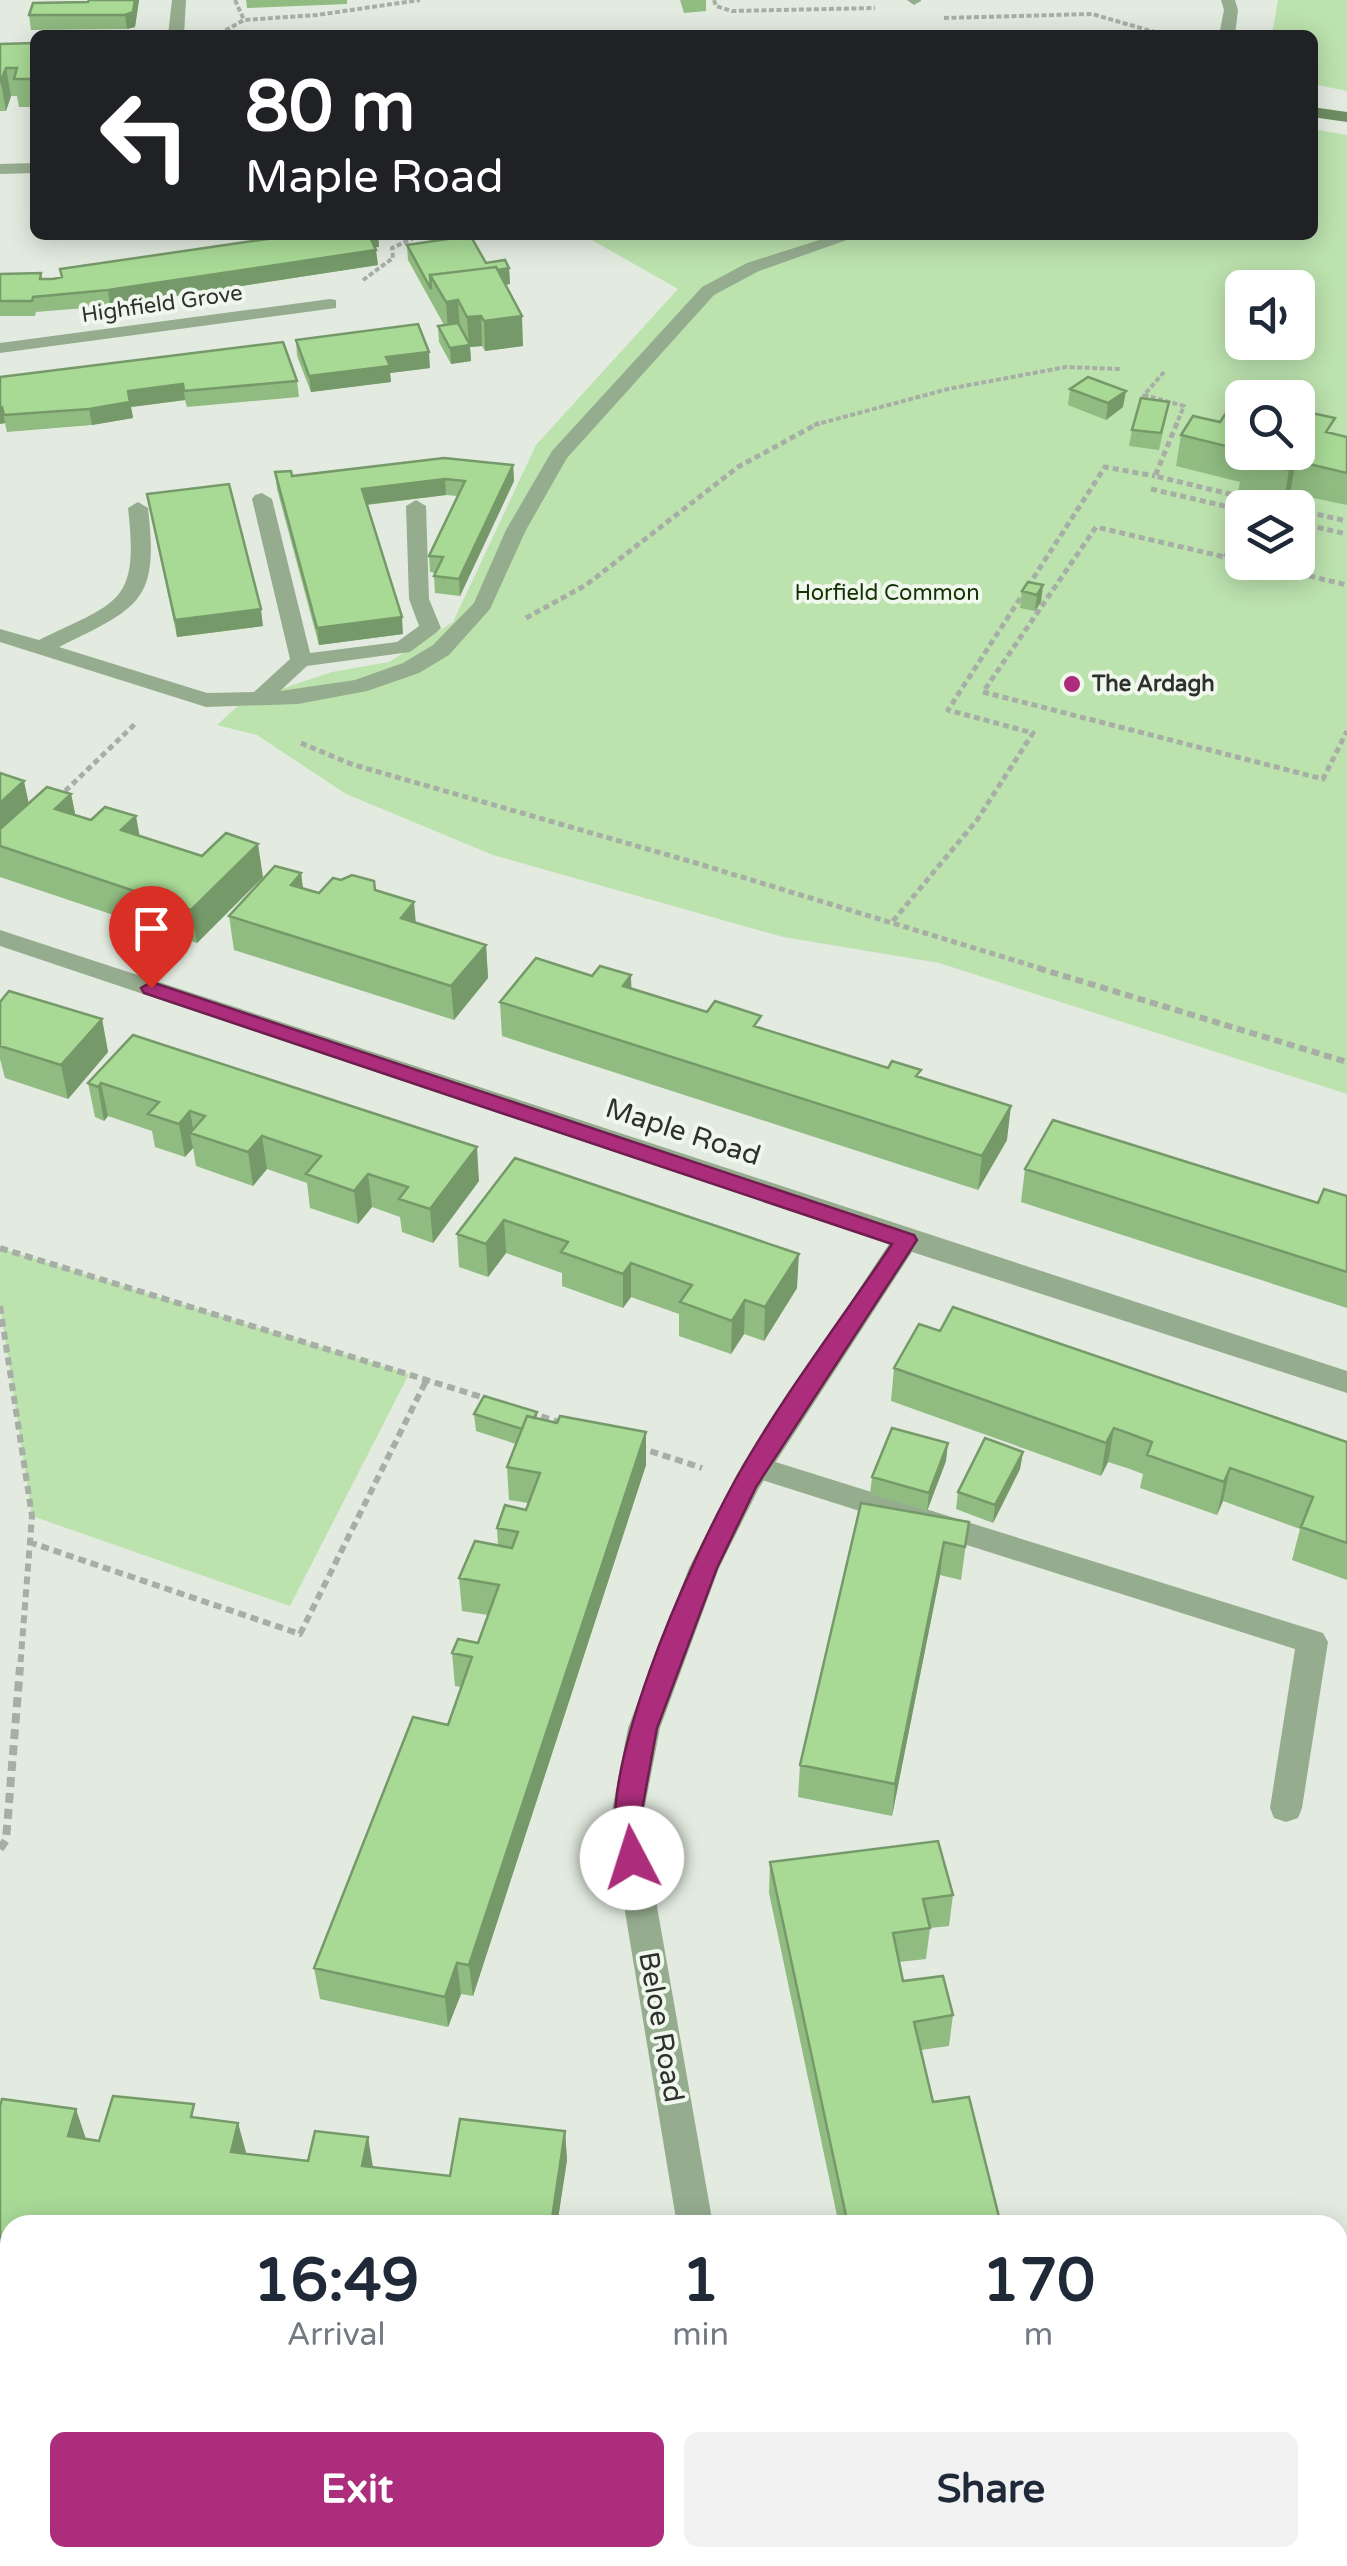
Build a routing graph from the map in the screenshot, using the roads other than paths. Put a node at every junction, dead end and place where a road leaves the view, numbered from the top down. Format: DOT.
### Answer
graph roads {
  1 [pos="179,0"];
  2 [pos="1228,0"];
  3 [pos="176,30"];
  4 [pos="1229,30"];
  5 [pos="1318,113"];
  6 [pos="1347,117"];
  7 [pos="0,168"];
  8 [pos="30,168"];
  9 [pos="837,240"];
  10 [pos="330,304"];
  11 [pos="0,348"];
  12 [pos="262,500"];
  13 [pos="416,506"];
  14 [pos="138,508"];
  15 [pos="0,636"];
  16 [pos="42,647"];
  17 [pos="301,660"];
  18 [pos="257,701"];
  19 [pos="0,938"];
  20 [pos="906,1240"];
  21 [pos="1347,1382"];
  22 [pos="751,1474"];
  23 [pos="1286,1808"];
  24 [pos="693,2215"];
  1 -- 3 [label="street"];
  2 -- 4 [label="street"];
  5 -- 6 [label="main road"];
  7 -- 8 [label="street"];
  9 -- 18 [label="street"];
  10 -- 11 [label="street, Highfield Grove"];
  12 -- 17 [label="street"];
  13 -- 17 [label="street"];
  14 -- 16 [label="street"];
  15 -- 16 [label="street"];
  16 -- 18 [label="street"];
  17 -- 18 [label="street"];
  19 -- 20 [label="street, Maple Road"];
  20 -- 21 [label="street, Maple Road"];
  20 -- 22 [label="street, Beloe Road"];
  22 -- 23 [label="street"];
  22 -- 24 [label="street, Beloe Road"];
}
